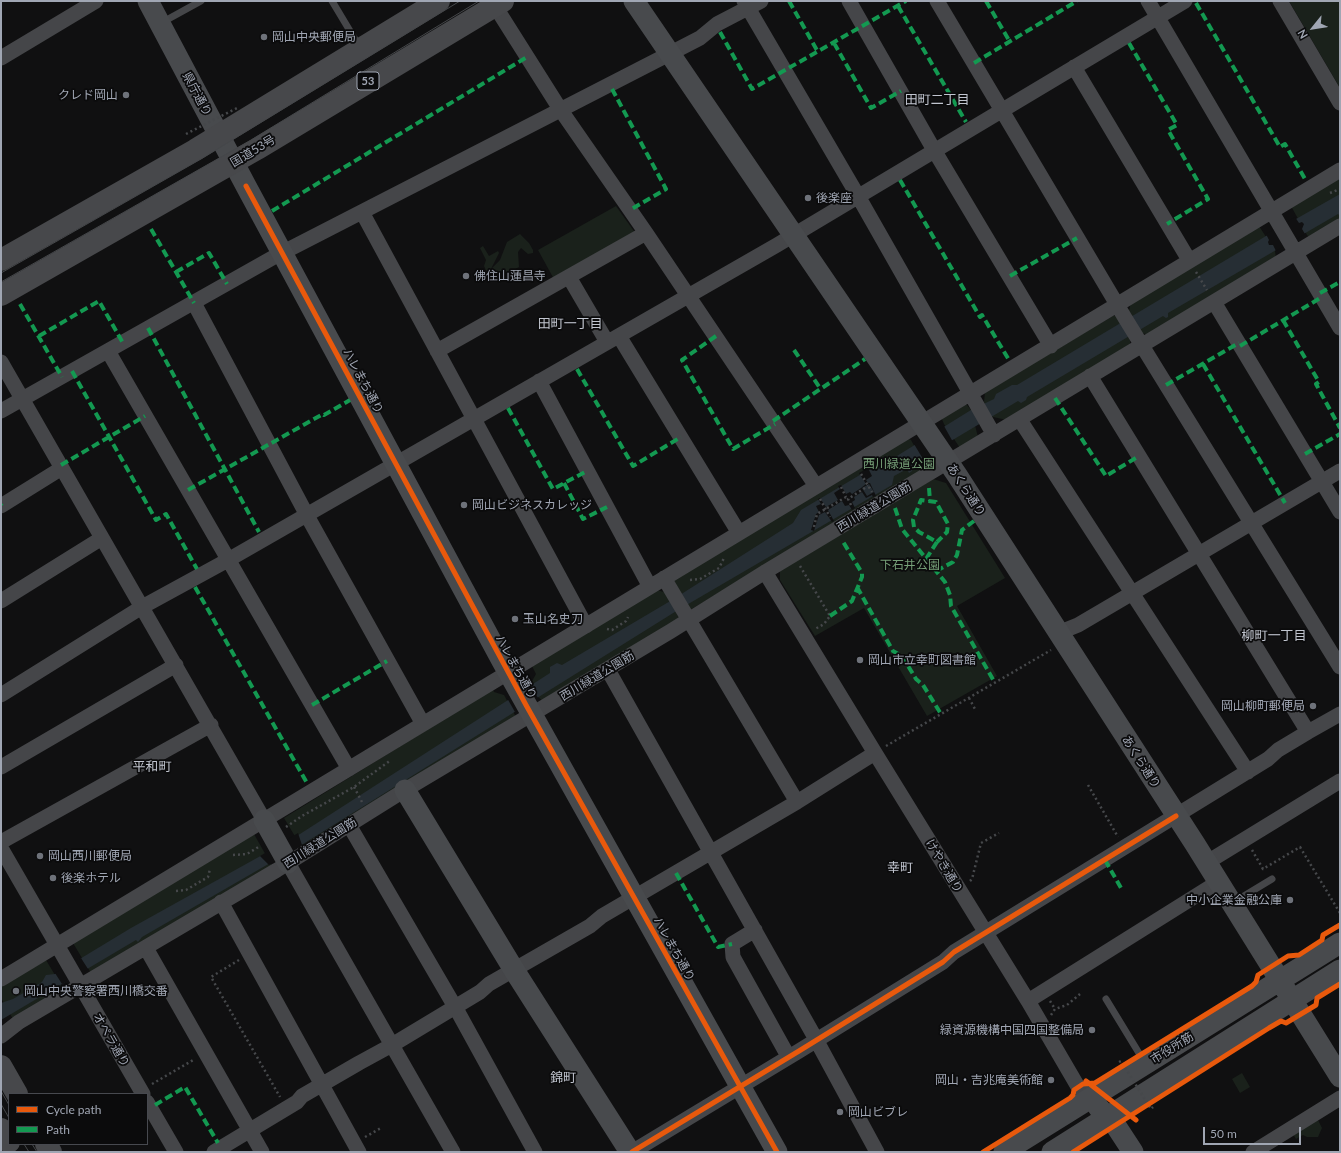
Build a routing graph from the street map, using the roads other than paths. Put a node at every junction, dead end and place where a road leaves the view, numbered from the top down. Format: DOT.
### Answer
graph roads {
  1 [pos="96,1"];
  2 [pos="148,1"];
  3 [pos="201,1"];
  4 [pos="332,1"];
  5 [pos="439,1"];
  6 [pos="634,1"];
  7 [pos="761,1"];
  8 [pos="849,1"];
  9 [pos="937,1"];
  10 [pos="1148,1"];
  11 [pos="1185,1"];
  12 [pos="1280,1"];
  13 [pos="499,4"];
  14 [pos="746,4"];
  15 [pos="1158,17"];
  16 [pos="160,24"];
  17 [pos="361,50"];
  18 [pos="670,54"];
  19 [pos="1,58"];
  20 [pos="1074,67"];
  21 [pos="1340,103"];
  22 [pos="560,109"];
  23 [pos="1001,110"];
  24 [pos="212,123"];
  25 [pos="934,150"];
  26 [pos="233,162"];
  27 [pos="1340,170"];
  28 [pos="246,186"];
  29 [pos="858,196"];
  30 [pos="1271,211"];
  31 [pos="362,212"];
  32 [pos="1340,226"];
  33 [pos="646,233"];
  34 [pos="794,234"];
  35 [pos="1293,248"];
  36 [pos="282,253"];
  37 [pos="1,260"];
  38 [pos="1189,260"];
  39 [pos="569,277"];
  40 [pos="1,295"];
  41 [pos="688,295"];
  42 [pos="1211,296"];
  43 [pos="194,303"];
  44 [pos="1121,311"];
  45 [pos="1340,328"];
  46 [pos="613,339"];
  47 [pos="1138,340"];
  48 [pos="1051,346"];
  49 [pos="108,351"];
  50 [pos="437,351"];
  51 [pos="1,362"];
  52 [pos="1090,376"];
  53 [pos="539,381"];
  54 [pos="22,399"];
  55 [pos="973,400"];
  56 [pos="1,411"];
  57 [pos="473,418"];
  58 [pos="1020,420"];
  59 [pos="994,435"];
  60 [pos="934,443"];
  61 [pos="395,464"];
  62 [pos="62,468"];
  63 [pos="1340,471"];
  64 [pos="1322,482"];
  65 [pos="818,492"];
  66 [pos="1,506"];
  67 [pos="1340,512"];
  68 [pos="307,514"];
  69 [pos="1252,522"];
  70 [pos="739,533"];
  71 [pos="102,538"];
  72 [pos="1199,554"];
  73 [pos="228,560"];
  74 [pos="766,572"];
  75 [pos="664,578"];
  76 [pos="650,587"];
  77 [pos="1131,593"];
  78 [pos="1,601"];
  79 [pos="142,607"];
  80 [pos="682,608"];
  81 [pos="586,626"];
  82 [pos="1061,638"];
  83 [pos="176,665"];
  84 [pos="1340,667"];
  85 [pos="608,670"];
  86 [pos="508,673"];
  87 [pos="1,695"];
  88 [pos="525,704"];
  89 [pos="1340,714"];
  90 [pos="423,724"];
  91 [pos="211,725"];
  92 [pos="1308,732"];
  93 [pos="875,753"];
  94 [pos="1,767"];
  95 [pos="349,769"];
  96 [pos="1248,772"];
  97 [pos="1340,781"];
  98 [pos="406,790"];
  99 [pos="797,802"];
  100 [pos="1176,816"];
  101 [pos="264,820"];
  102 [pos="349,825"];
  103 [pos="1,842"];
  104 [pos="1,848"];
  105 [pos="279,852"];
  106 [pos="712,852"];
  107 [pos="1206,863"];
  108 [pos="1272,879"];
  109 [pos="1218,882"];
  110 [pos="633,897"];
  111 [pos="221,902"];
  112 [pos="1232,903"];
  113 [pos="756,930"];
  114 [pos="985,933"];
  115 [pos="1340,943"];
  116 [pos="57,946"];
  117 [pos="146,948"];
  118 [pos="514,970"];
  119 [pos="1340,970"];
  120 [pos="74,976"];
  121 [pos="1,979"];
  122 [pos="1281,980"];
  123 [pos="1106,999"];
  124 [pos="1293,999"];
  125 [pos="1028,1001"];
  126 [pos="455,1007"];
  127 [pos="4,1031"];
  128 [pos="816,1040"];
  129 [pos="392,1045"];
  130 [pos="788,1056"];
  131 [pos="1143,1060"];
  132 [pos="1,1066"];
  133 [pos="1340,1077"];
  134 [pos="322,1084"];
  135 [pos="739,1086"];
  136 [pos="16,1093"];
  137 [pos="144,1093"];
  138 [pos="1090,1098"];
  139 [pos="1340,1098"];
  140 [pos="148,1101"];
  141 [pos="1108,1116"];
  142 [pos="1,1128"];
  143 [pos="250,1130"];
  144 [pos="8,1141"];
  145 [pos="357,1148"];
  146 [pos="176,1152"];
  147 [pos="214,1152"];
  148 [pos="262,1152"];
  149 [pos="452,1152"];
  150 [pos="535,1152"];
  151 [pos="631,1152"];
  152 [pos="778,1152"];
  153 [pos="877,1152"];
  154 [pos="1004,1152"];
  155 [pos="1052,1152"];
  156 [pos="1133,1152"];
  157 [pos="1253,1152"];
  1 -- 19 [label="street"];
  2 -- 16 [label="street, 県庁通り"];
  3 -- 16 [label="lane"];
  4 -- 17 [label="lane"];
  5 -- 17 [label="main road, 53"];
  6 -- 18 [label="street, あくら通り"];
  7 -- 14 [label="street"];
  8 -- 25 [label="street"];
  9 -- 23 [label="street"];
  10 -- 15 [label="street"];
  11 -- 15 [label="street"];
  12 -- 21 [label="street"];
  13 -- 22 [label="street"];
  13 -- 26 [label="main road, 国道53号 / 53"];
  14 -- 18 [label="street"];
  14 -- 29 [label="street"];
  15 -- 20 [label="street"];
  15 -- 30 [label="street"];
  16 -- 24 [label="street, 県庁通り"];
  17 -- 24 [label="main road, 53"];
  18 -- 22 [label="street"];
  18 -- 34 [label="street, あくら通り"];
  20 -- 23 [label="street"];
  20 -- 38 [label="street"];
  22 -- 31 [label="street"];
  22 -- 33 [label="street"];
  23 -- 25 [label="street"];
  23 -- 44 [label="street"];
  24 -- 26 [label="street, 県庁通り"];
  24 -- 37 [label="main road, 53"];
  25 -- 29 [label="street"];
  25 -- 48 [label="street"];
  26 -- 28 [label="street, 県庁通り"];
  26 -- 40 [label="main road, 国道53号 / 53"];
  27 -- 30 [label="street"];
  28 -- 36 [label="street, ハレまち通り"];
  29 -- 34 [label="street"];
  29 -- 55 [label="street"];
  30 -- 35 [label="street"];
  30 -- 38 [label="street"];
  31 -- 36 [label="street"];
  31 -- 50 [label="street"];
  32 -- 35 [label="street, 西川緑道公園筋"];
  33 -- 39 [label="street"];
  33 -- 41 [label="street"];
  34 -- 41 [label="street"];
  34 -- 60 [label="street, あくら通り"];
  35 -- 42 [label="street, 西川緑道公園筋"];
  35 -- 45 [label="street"];
  36 -- 43 [label="street"];
  36 -- 61 [label="street, ハレまち通り"];
  38 -- 44 [label="street"];
  39 -- 46 [label="street"];
  39 -- 50 [label="street"];
  41 -- 46 [label="street"];
  41 -- 65 [label="street"];
  42 -- 47 [label="street, 西川緑道公園筋"];
  42 -- 64 [label="street"];
  43 -- 49 [label="street"];
  43 -- 68 [label="street"];
  44 -- 47 [label="street"];
  44 -- 48 [label="street"];
  46 -- 53 [label="street"];
  46 -- 70 [label="street"];
  47 -- 52 [label="street, 西川緑道公園筋"];
  47 -- 69 [label="street"];
  48 -- 55 [label="street"];
  49 -- 54 [label="street"];
  49 -- 73 [label="street"];
  50 -- 57 [label="street"];
  51 -- 54 [label="street"];
  52 -- 58 [label="street, 西川緑道公園筋"];
  52 -- 72 [label="street"];
  53 -- 57 [label="street"];
  53 -- 76 [label="street"];
  54 -- 56 [label="street"];
  54 -- 62 [label="street"];
  55 -- 59 [label="street"];
  55 -- 60 [label="street"];
  57 -- 61 [label="street"];
  57 -- 81 [label="street"];
  58 -- 59 [label="street, 西川緑道公園筋"];
  58 -- 77 [label="street"];
  59 -- 60 [label="street, 西川緑道公園筋"];
  60 -- 65 [label="street"];
  60 -- 74 [label="street, 西川緑道公園筋"];
  60 -- 82 [label="street, あくら通り"];
  61 -- 68 [label="street"];
  61 -- 86 [label="street, ハレまち通り"];
  62 -- 66 [label="street"];
  62 -- 71 [label="street"];
  63 -- 64 [label="street"];
  64 -- 67 [label="street"];
  64 -- 69 [label="street"];
  65 -- 70 [label="street"];
  68 -- 73 [label="street"];
  68 -- 90 [label="street"];
  69 -- 72 [label="street"];
  69 -- 84 [label="street"];
  70 -- 75 [label="street"];
  71 -- 78 [label="street"];
  71 -- 79 [label="street"];
  72 -- 77 [label="street"];
  72 -- 92 [label="street"];
  73 -- 79 [label="street"];
  73 -- 95 [label="street"];
  74 -- 80 [label="street, 西川緑道公園筋"];
  74 -- 93 [label="street, けやき通り"];
  75 -- 76 [label="street"];
  75 -- 80 [label="street"];
  76 -- 81 [label="street"];
  77 -- 82 [label="street"];
  77 -- 96 [label="street"];
  79 -- 83 [label="street"];
  79 -- 87 [label="street"];
  80 -- 85 [label="street, 西川緑道公園筋"];
  80 -- 99 [label="street"];
  81 -- 86 [label="street"];
  82 -- 100 [label="street, あくら通り"];
  83 -- 91 [label="street"];
  83 -- 94 [label="street"];
  85 -- 88 [label="street, 西川緑道公園筋"];
  85 -- 106 [label="street"];
  86 -- 88 [label="street, ハレまち通り"];
  86 -- 90 [label="street"];
  88 -- 98 [label="street, 西川緑道公園筋"];
  88 -- 110 [label="street, ハレまち通り"];
  89 -- 92 [label="street"];
  90 -- 95 [label="street"];
  91 -- 101 [label="street"];
  91 -- 103 [label="street"];
  92 -- 96 [label="street"];
  93 -- 99 [label="street"];
  93 -- 114 [label="street, けやき通り"];
  95 -- 101 [label="street"];
  96 -- 100 [label="street"];
  97 -- 107 [label="street"];
  98 -- 102 [label="street, 西川緑道公園筋"];
  98 -- 118 [label="street"];
  99 -- 106 [label="street"];
  100 -- 107 [label="street, あくら通り"];
  100 -- 114 [label="street"];
  101 -- 105 [label="street"];
  101 -- 116 [label="street"];
  102 -- 105 [label="street, 西川緑道公園筋"];
  102 -- 126 [label="street"];
  104 -- 116 [label="street, オペラ通り"];
  105 -- 111 [label="street, 西川緑道公園筋"];
  105 -- 129 [label="street"];
  106 -- 110 [label="street"];
  106 -- 113 [label="street"];
  107 -- 109 [label="street, あくら通り"];
  108 -- 112 [label="lane"];
  109 -- 112 [label="street, あくら通り"];
  109 -- 125 [label="street"];
  110 -- 118 [label="street"];
  110 -- 135 [label="street, ハレまち通り"];
  111 -- 117 [label="street, 西川緑道公園筋"];
  111 -- 134 [label="street"];
  112 -- 122 [label="street, あくら通り"];
  113 -- 128 [label="street"];
  113 -- 130 [label="street"];
  114 -- 125 [label="street, けやき通り"];
  114 -- 128 [label="street"];
  115 -- 122 [label="street, 市役所筋"];
  116 -- 120 [label="street, オペラ通り"];
  116 -- 121 [label="street"];
  117 -- 120 [label="street, 西川緑道公園筋"];
  117 -- 143 [label="street"];
  118 -- 126 [label="street"];
  118 -- 151 [label="street"];
  119 -- 124 [label="street, 市役所筋"];
  120 -- 127 [label="street, 西川緑道公園筋"];
  120 -- 137 [label="street, オペラ通り"];
  122 -- 124 [label="street, あくら通り"];
  122 -- 131 [label="street, 市役所筋"];
  123 -- 131 [label="lane"];
  124 -- 133 [label="street, あくら通り"];
  124 -- 141 [label="street, 市役所筋"];
  125 -- 138 [label="street, けやき通り"];
  126 -- 129 [label="street"];
  126 -- 150 [label="street"];
  128 -- 130 [label="street"];
  128 -- 153 [label="street"];
  129 -- 134 [label="street"];
  129 -- 149 [label="street"];
  130 -- 135 [label="street"];
  131 -- 138 [label="street, 市役所筋"];
  132 -- 136 [label="main road"];
  134 -- 143 [label="street"];
  134 -- 145 [label="street"];
  135 -- 151 [label="street"];
  135 -- 152 [label="street, ハレまち通り"];
  138 -- 141 [label="street, けやき通り"];
  138 -- 154 [label="street, 市役所筋"];
  139 -- 157 [label="street"];
  140 -- 146 [label="street, オペラ通り"];
  141 -- 155 [label="street, 市役所筋"];
  141 -- 156 [label="street, けやき通り"];
  142 -- 144 [label="main road"];
  143 -- 147 [label="street"];
  143 -- 148 [label="street"];
}
